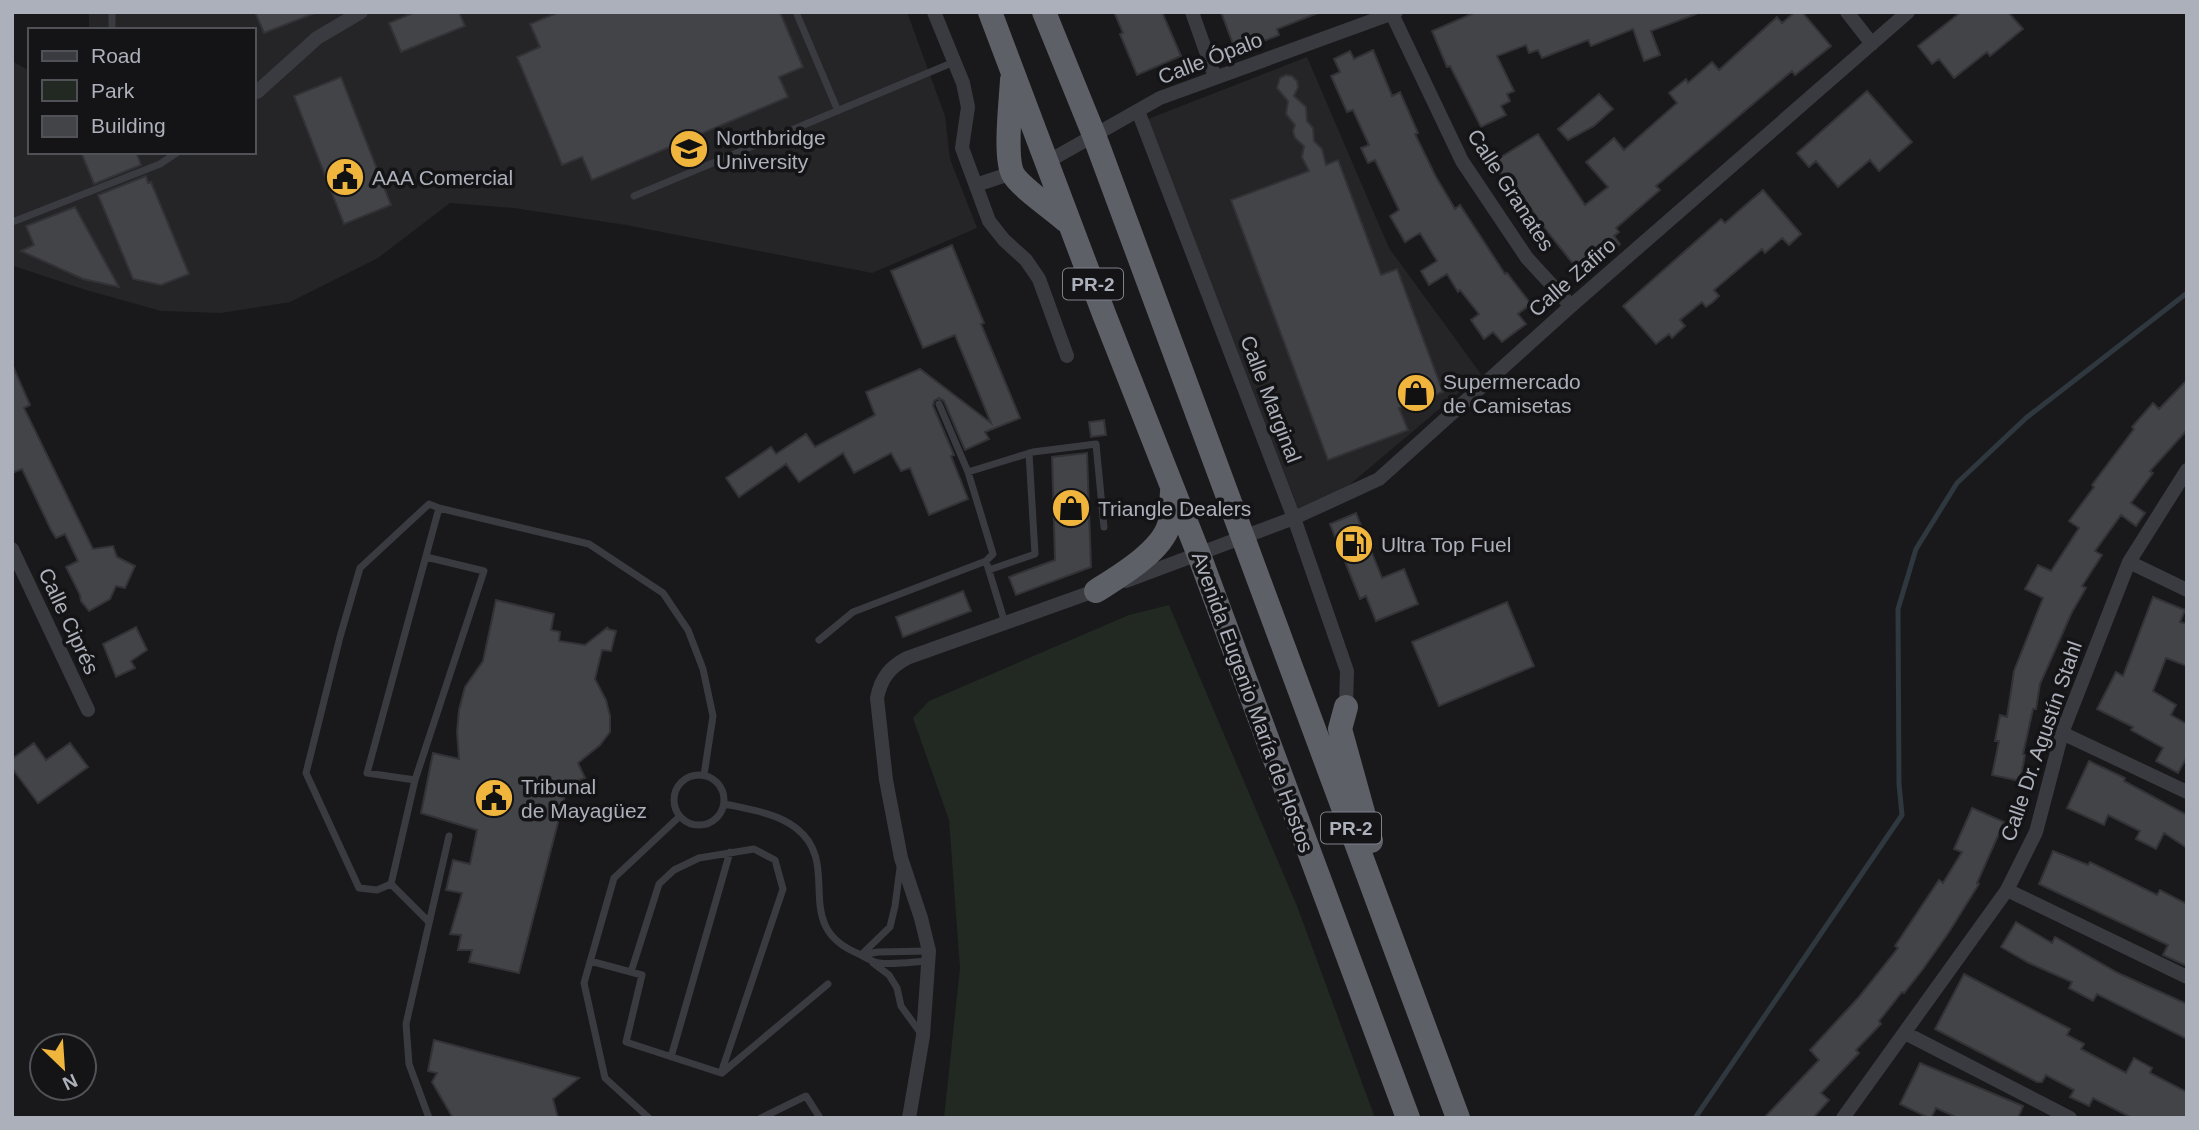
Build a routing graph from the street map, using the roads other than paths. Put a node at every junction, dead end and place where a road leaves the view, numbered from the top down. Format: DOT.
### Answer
graph roads {
  1 [pos="361,12"];
  2 [pos="796,12"];
  3 [pos="934,12"];
  4 [pos="990,12"];
  5 [pos="1044,12"];
  6 [pos="1192,12"];
  7 [pos="1847,12"];
  8 [pos="1908,12"];
  9 [pos="1394,13"];
  10 [pos="1872,44"];
  11 [pos="954,62"];
  12 [pos="1012,69"];
  13 [pos="1215,77"];
  14 [pos="256,93"];
  15 [pos="838,111"];
  16 [pos="1138,111"];
  17 [pos="1094,135"];
  18 [pos="175,154"];
  19 [pos="1047,162"];
  20 [pos="1012,173"];
  21 [pos="976,186"];
  22 [pos="634,196"];
  23 [pos="15,221"];
  24 [pos="1070,225"];
  25 [pos="1571,306"];
  26 [pos="1067,356"];
  27 [pos="939,404"];
  28 [pos="1029,453"];
  29 [pos="2187,470"];
  30 [pos="968,472"];
  31 [pos="1173,488"];
  32 [pos="439,508"];
  33 [pos="1294,518"];
  34 [pos="1104,527"];
  35 [pos="1242,538"];
  36 [pos="12,549"];
  37 [pos="1199,555"];
  38 [pos="426,556"];
  39 [pos="986,561"];
  40 [pos="2129,562"];
  41 [pos="989,570"];
  42 [pos="2187,590"];
  43 [pos="1096,591"];
  44 [pos="1005,624"];
  45 [pos="819,640"];
  46 [pos="1346,707"];
  47 [pos="88,710"];
  48 [pos="2062,733"];
  49 [pos="704,775"];
  50 [pos="415,780"];
  51 [pos="2187,792"];
  52 [pos="725,804"];
  53 [pos="679,817"];
  54 [pos="449,836"];
  55 [pos="730,852"];
  56 [pos="901,858"];
  57 [pos="391,884"];
  58 [pos="2007,890"];
  59 [pos="429,922"];
  60 [pos="861,955"];
  61 [pos="928,956"];
  62 [pos="590,961"];
  63 [pos="631,972"];
  64 [pos="2187,977"];
  65 [pos="828,984"];
  66 [pos="1416,1003"];
  67 [pos="1905,1033"];
  68 [pos="923,1035"];
  69 [pos="671,1057"];
  70 [pos="721,1073"];
  71 [pos="429,1118"];
  72 [pos="649,1118"];
  73 [pos="761,1118"];
  74 [pos="820,1118"];
  75 [pos="909,1118"];
  76 [pos="1408,1118"];
  77 [pos="1458,1118"];
  78 [pos="1843,1118"];
  79 [pos="2070,1118"];
  1 -- 14 [label="street"];
  2 -- 15 [label="lane"];
  3 -- 11 [label="street"];
  4 -- 12 [label="highway, Avenida Eugenio María de Hostos / PR-2"];
  5 -- 17 [label="highway, PR-2"];
  6 -- 13 [label="street"];
  7 -- 10 [label="street"];
  8 -- 10 [label="street, Calle Zafiro"];
  9 -- 13 [label="street, Calle Ópalo"];
  9 -- 25 [label="street, Calle Granates"];
  10 -- 25 [label="street, Calle Zafiro"];
  11 -- 15 [label="lane"];
  11 -- 21 [label="street"];
  12 -- 19 [label="highway, Avenida Eugenio María de Hostos / PR-2"];
  12 -- 20 [label="highway"];
  13 -- 16 [label="street, Calle Ópalo"];
  15 -- 22 [label="lane"];
  16 -- 17 [label="street, Calle Ópalo"];
  16 -- 33 [label="street, Calle Marginal"];
  17 -- 19 [label="street, Calle Ópalo"];
  17 -- 35 [label="highway, PR-2"];
  18 -- 23 [label="lane"];
  19 -- 24 [label="highway, Avenida Eugenio María de Hostos / PR-2"];
  20 -- 21 [label="street"];
  20 -- 24 [label="highway"];
  21 -- 26 [label="street"];
  24 -- 31 [label="highway, Avenida Eugenio María de Hostos / PR-2"];
  25 -- 33 [label="street, Calle Zafiro"];
  27 -- 30 [label="lane"];
  28 -- 30 [label="lane"];
  28 -- 34 [label="lane"];
  28 -- 41 [label="lane"];
  29 -- 40 [label="street, Calle Dr. Agustín Stahl"];
  30 -- 39 [label="lane"];
  31 -- 37 [label="highway, Avenida Eugenio María de Hostos / PR-2"];
  31 -- 43 [label="highway"];
  32 -- 38 [label="lane"];
  32 -- 49 [label="lane"];
  32 -- 57 [label="lane"];
  33 -- 35 [label="street, Calle Zafiro"];
  33 -- 46 [label="street, Calle Marginal"];
  35 -- 37 [label="street, Calle Zafiro"];
  35 -- 66 [label="highway, PR-2"];
  36 -- 47 [label="street, Calle Ciprés"];
  37 -- 43 [label="street, Calle Zafiro"];
  37 -- 76 [label="highway, Avenida Eugenio María de Hostos / PR-2"];
  38 -- 50 [label="lane"];
  38 -- 50 [label="lane"];
  39 -- 41 [label="lane"];
  39 -- 45 [label="lane"];
  40 -- 42 [label="street"];
  40 -- 48 [label="street, Calle Dr. Agustín Stahl"];
  41 -- 44 [label="lane"];
  43 -- 44 [label="street, Calle Zafiro"];
  44 -- 56 [label="street, Calle Zafiro"];
  46 -- 66 [label="highway"];
  48 -- 51 [label="street"];
  48 -- 58 [label="street, Calle Dr. Agustín Stahl"];
  49 -- 52 [label="lane"];
  49 -- 53 [label="lane"];
  50 -- 57 [label="lane"];
  52 -- 53 [label="lane"];
  52 -- 60 [label="lane"];
  53 -- 62 [label="lane"];
  54 -- 59 [label="lane"];
  55 -- 63 [label="lane"];
  55 -- 69 [label="lane"];
  55 -- 70 [label="lane"];
  56 -- 60 [label="lane"];
  56 -- 61 [label="street, Calle Zafiro"];
  57 -- 59 [label="lane"];
  58 -- 64 [label="street"];
  58 -- 67 [label="street, Calle Dr. Agustín Stahl"];
  59 -- 71 [label="lane"];
  60 -- 61 [label="lane"];
  60 -- 68 [label="lane"];
  61 -- 68 [label="street, Calle Zafiro"];
  62 -- 63 [label="lane"];
  62 -- 72 [label="lane"];
  63 -- 69 [label="lane"];
  65 -- 70 [label="lane"];
  66 -- 77 [label="highway, PR-2"];
  67 -- 78 [label="street, Calle Dr. Agustín Stahl"];
  67 -- 79 [label="street"];
  68 -- 75 [label="street, Calle Zafiro"];
  69 -- 70 [label="lane"];
  73 -- 74 [label="lane"];
}
